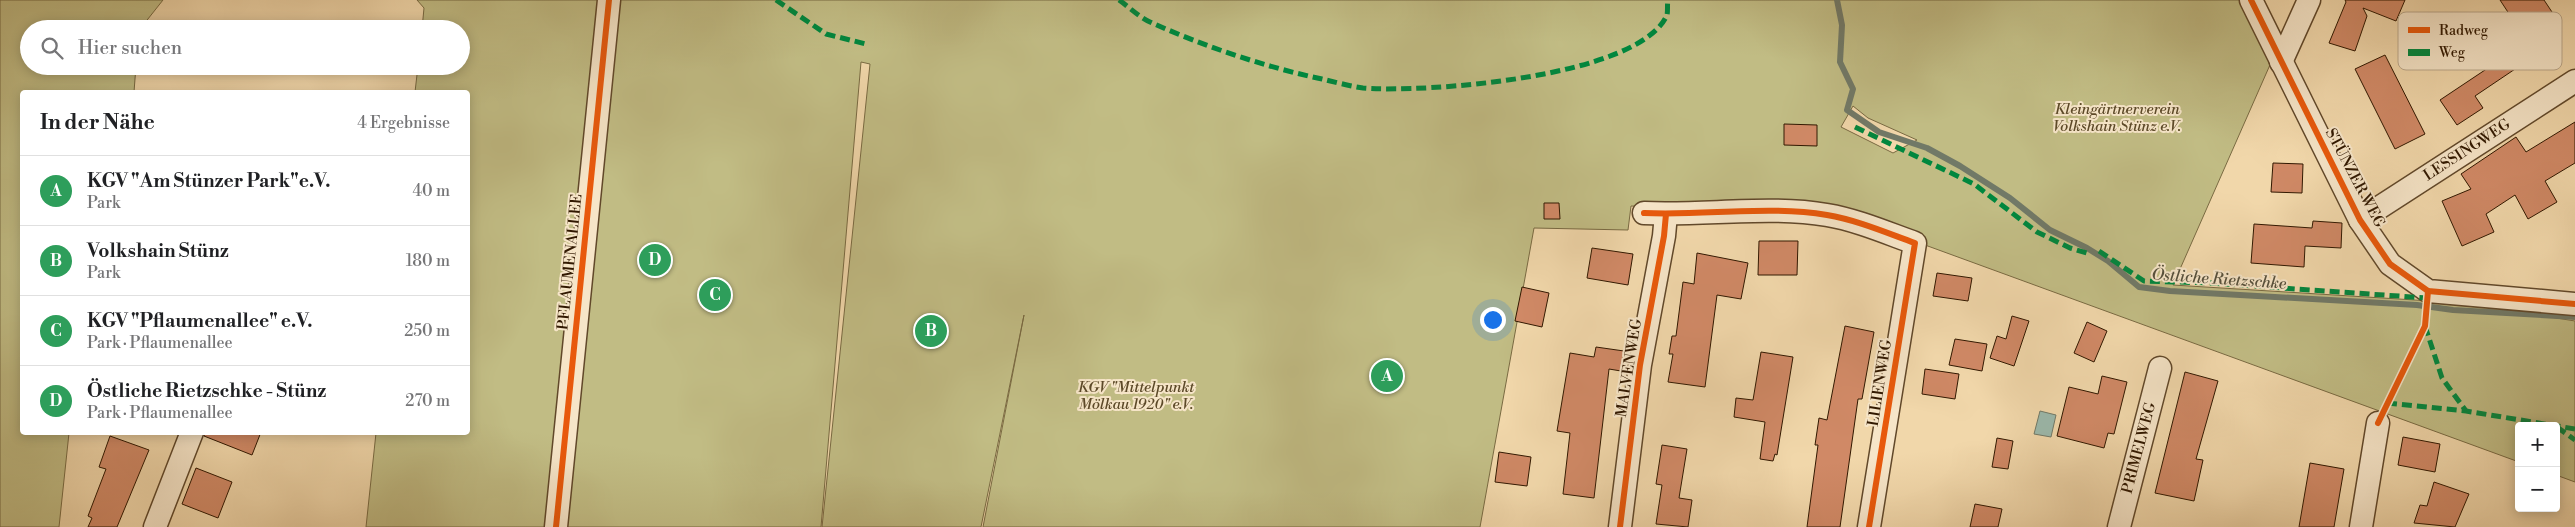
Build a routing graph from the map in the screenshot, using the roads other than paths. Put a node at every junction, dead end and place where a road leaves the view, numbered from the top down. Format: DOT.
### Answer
graph roads {
  1 [pos="609,0"];
  2 [pos="2251,0"];
  3 [pos="2309,0"];
  4 [pos="2281,62"];
  5 [pos="2575,81"];
  6 [pos="1644,213"];
  7 [pos="1666,214"];
  8 [pos="2360,220"];
  9 [pos="2575,304"];
  10 [pos="2160,368"];
  11 [pos="2378,423"];
  12 [pos="191,435"];
  13 [pos="155,527"];
  14 [pos="556,527"];
  15 [pos="1620,527"];
  16 [pos="1869,527"];
  17 [pos="2119,527"];
  18 [pos="2361,527"];
  1 -- 14 [label="street, PFLAUMENALLEE"];
  2 -- 4 [label="street, STÜNZER WEG"];
  3 -- 4 [label="street"];
  4 -- 8 [label="street, STÜNZER WEG"];
  5 -- 8 [label="street, LESSINGWEG"];
  6 -- 7 [label="street"];
  7 -- 15 [label="street, MALVENWEG"];
  7 -- 16 [label="street, LILIENWEG"];
  8 -- 9 [label="street, STÜNZER WEG"];
  10 -- 17 [label="street, PRIMELWEG"];
  11 -- 18 [label="street"];
  12 -- 13 [label="street"];
}
